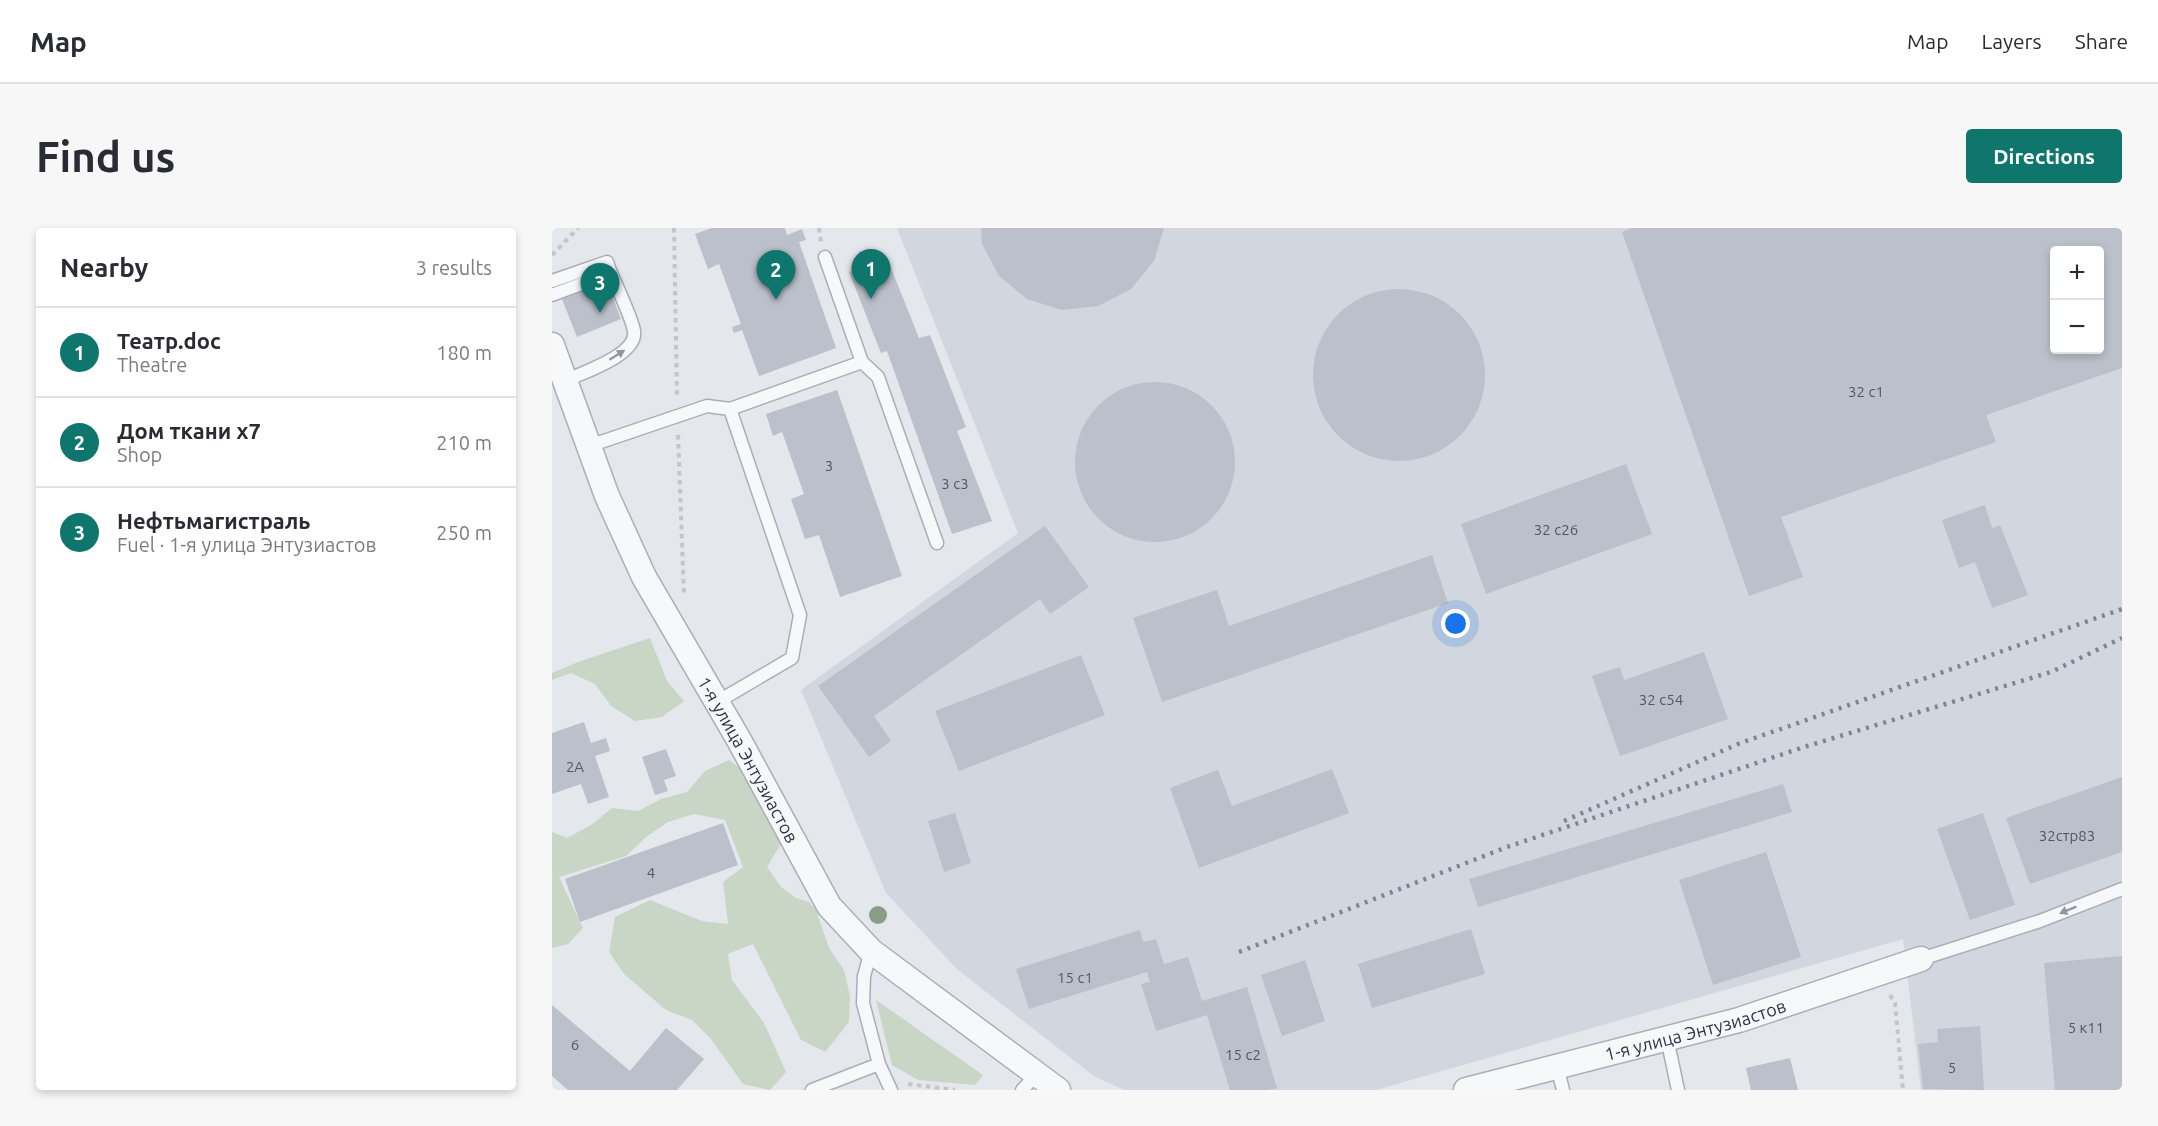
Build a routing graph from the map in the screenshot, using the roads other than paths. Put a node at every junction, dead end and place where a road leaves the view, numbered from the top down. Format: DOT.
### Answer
graph roads {
  1 [pos="825,257"];
  2 [pos="611,273"];
  3 [pos="552,281"];
  4 [pos="552,295"];
  5 [pos="552,345"];
  6 [pos="862,362"];
  7 [pos="565,381"];
  8 [pos="730,409"];
  9 [pos="589,446"];
  10 [pos="937,543"];
  11 [pos="717,702"];
  12 [pos="2122,889"];
  13 [pos="871,951"];
  14 [pos="1921,959"];
  15 [pos="1667,1038"];
  16 [pos="879,1064"];
  17 [pos="1557,1066"];
  18 [pos="1029,1083"];
  19 [pos="889,1086"];
  20 [pos="812,1090"];
  21 [pos="1058,1090"];
  22 [pos="1466,1090"];
  23 [pos="1563,1090"];
  24 [pos="1678,1090"];
  1 -- 6 [label="lane"];
  2 -- 3 [label="lane"];
  2 -- 4 [label="lane"];
  7 -- 2 [label="lane, one-way"];
  5 -- 7 [label="street, 1-я улица Энтузиастов"];
  6 -- 8 [label="lane"];
  6 -- 10 [label="lane"];
  7 -- 9 [label="street, 1-я улица Энтузиастов"];
  8 -- 9 [label="lane"];
  8 -- 11 [label="lane"];
  9 -- 11 [label="street, 1-я улица Энтузиастов"];
  11 -- 13 [label="street, 1-я улица Энтузиастов"];
  12 -- 14 [label="lane, one-way"];
  13 -- 16 [label="lane"];
  13 -- 18 [label="street, 1-я улица Энтузиастов"];
  14 -- 15 [label="street, 1-я улица Энтузиастов"];
  15 -- 17 [label="street, 1-я улица Энтузиастов"];
  15 -- 24 [label="lane"];
  16 -- 19 [label="lane"];
  16 -- 20 [label="lane"];
  17 -- 22 [label="street, 1-я улица Энтузиастов"];
  17 -- 23 [label="lane"];
  18 -- 21 [label="street, 1-я улица Энтузиастов"];
}
